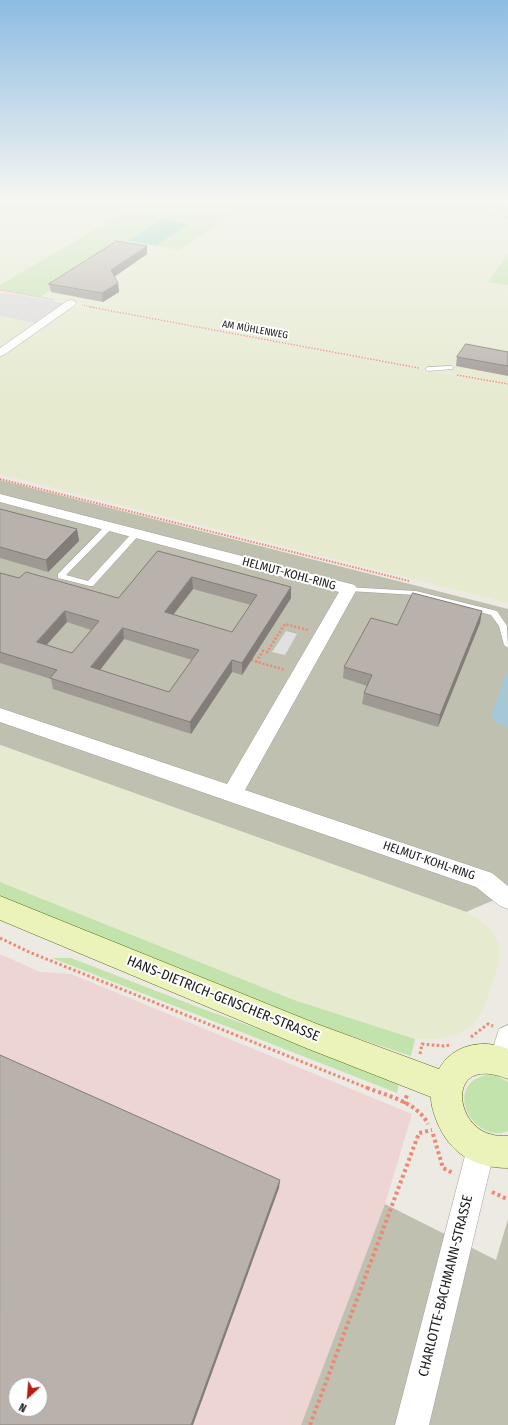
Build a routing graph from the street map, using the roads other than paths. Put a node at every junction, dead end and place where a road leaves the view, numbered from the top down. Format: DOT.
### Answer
graph roads {
  1 [pos="71,303"];
  2 [pos="0,353"];
  3 [pos="452,368"];
  4 [pos="428,369"];
  5 [pos="0,498"];
  6 [pos="109,527"];
  7 [pos="136,534"];
  8 [pos="350,589"];
  9 [pos="508,645"];
  10 [pos="0,715"];
  11 [pos="232,794"];
  12 [pos="508,899"];
  13 [pos="0,908"];
  14 [pos="506,1054"];
  15 [pos="447,1088"];
  16 [pos="494,1150"];
  17 [pos="412,1425"];
  1 -- 2 [label="street"];
  3 -- 4 [label="lane"];
  5 -- 6 [label="street, HELMUT-KOHL-RING"];
  6 -- 7 [label="street, HELMUT-KOHL-RING"];
  6 -- 7 [label="lane"];
  7 -- 8 [label="street, HELMUT-KOHL-RING"];
  8 -- 9 [label="lane"];
  8 -- 11 [label="street, HELMUT-KOHL-RING"];
  10 -- 11 [label="street, HELMUT-KOHL-RING"];
  11 -- 12 [label="street, HELMUT-KOHL-RING"];
  13 -- 15 [label="street, HANS-DIETRICH-GENSCHER-STRASSE"];
  14 -- 15 [label="street"];
  15 -- 16 [label="street"];
  16 -- 17 [label="street, CHARLOTTE-BACHMANN-STRASSE"];
}
